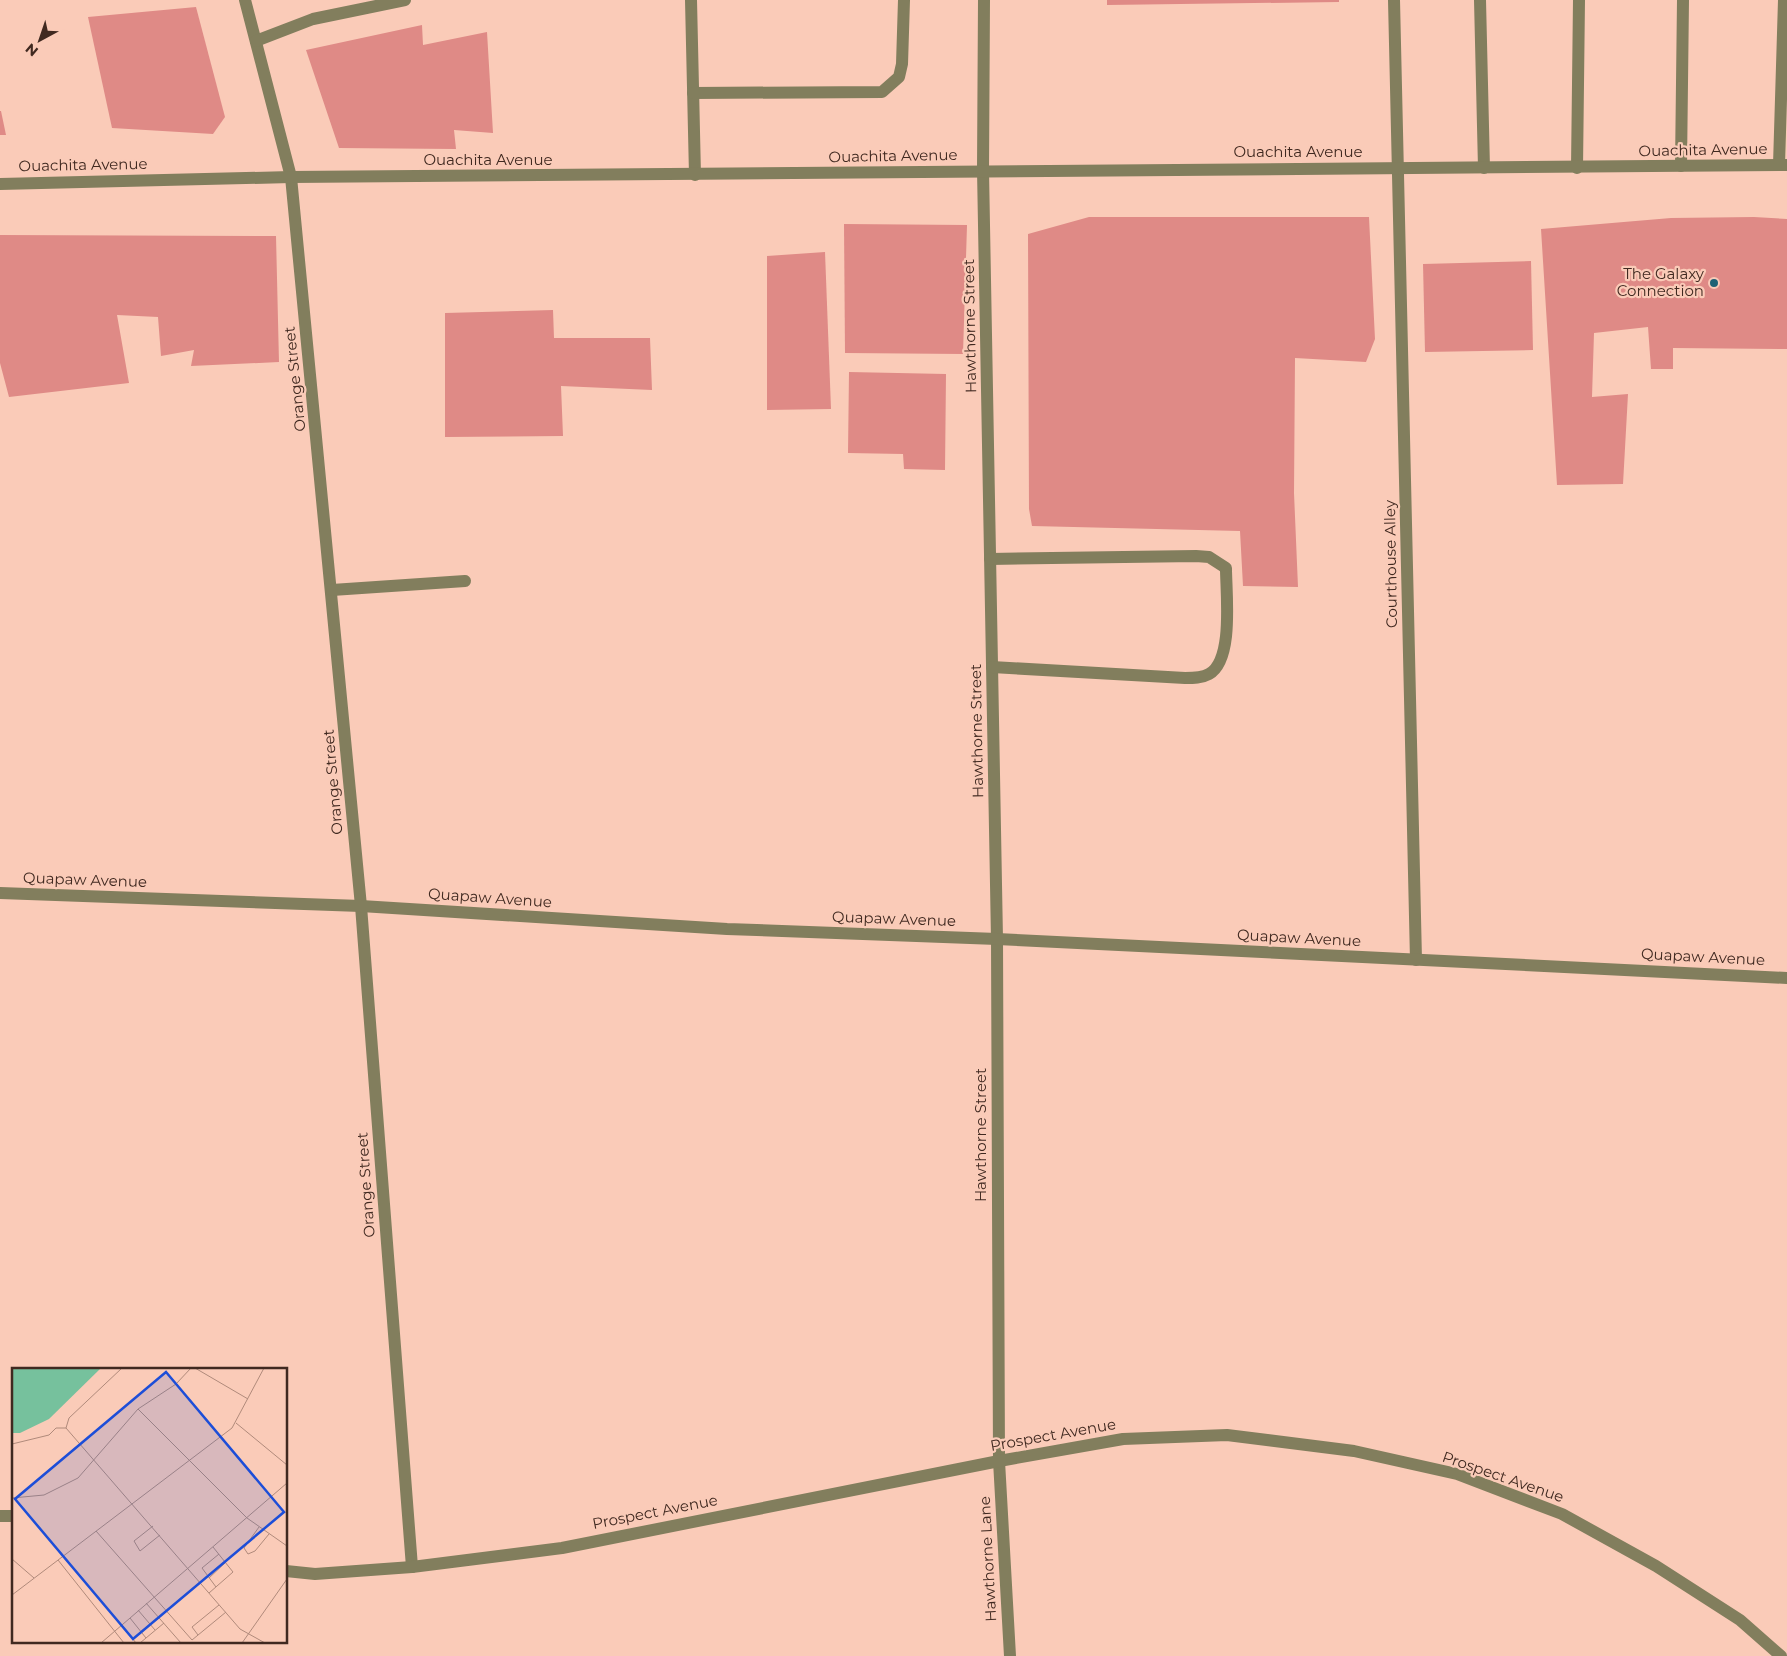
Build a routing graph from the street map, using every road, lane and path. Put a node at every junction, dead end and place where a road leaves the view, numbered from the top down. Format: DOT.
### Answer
graph roads {
  1 [pos="245,0"];
  2 [pos="405,0"];
  3 [pos="691,0"];
  4 [pos="904,0"];
  5 [pos="984,0"];
  6 [pos="1394,0"];
  7 [pos="1480,0"];
  8 [pos="1579,0"];
  9 [pos="1682,0"];
  10 [pos="1784,0"];
  11 [pos="256,41"];
  12 [pos="693,94"];
  13 [pos="1783,165"];
  14 [pos="1681,166"];
  15 [pos="1398,167"];
  16 [pos="1484,168"];
  17 [pos="1577,168"];
  18 [pos="983,170"];
  19 [pos="695,175"];
  20 [pos="291,177"];
  21 [pos="0,184"];
  22 [pos="990,559"];
  23 [pos="465,581"];
  24 [pos="332,590"];
  25 [pos="992,667"];
  26 [pos="0,893"];
  27 [pos="360,906"];
  28 [pos="997,939"];
  29 [pos="1416,960"];
  30 [pos="1787,978"];
  31 [pos="999,1461"];
  32 [pos="412,1567"];
  33 [pos="288,1571"];
  34 [pos="1010,1656"];
  35 [pos="1782,1656"];
  1 -- 11 [label="street, Orange Street"];
  2 -- 11 [label="street"];
  3 -- 12 [label="street"];
  4 -- 12 [label="street"];
  5 -- 18 [label="street, Hawthorne Street"];
  6 -- 15 [label="street, Courthouse Alley"];
  7 -- 16 [label="street"];
  8 -- 17 [label="street"];
  9 -- 14 [label="street"];
  10 -- 13 [label="street"];
  11 -- 20 [label="street, Orange Street"];
  12 -- 19 [label="street"];
  13 -- 14 [label="street, Ouachita Avenue"];
  14 -- 17 [label="street, Ouachita Avenue"];
  15 -- 16 [label="street, Ouachita Avenue"];
  15 -- 18 [label="street, Ouachita Avenue"];
  15 -- 29 [label="street, Courthouse Alley"];
  16 -- 17 [label="street, Ouachita Avenue"];
  18 -- 19 [label="street, Ouachita Avenue"];
  18 -- 22 [label="street, Hawthorne Street"];
  19 -- 20 [label="street, Ouachita Avenue"];
  20 -- 21 [label="street, Ouachita Avenue"];
  20 -- 24 [label="street, Orange Street"];
  22 -- 25 [label="street, Hawthorne Street"];
  22 -- 25 [label="street"];
  23 -- 24 [label="street"];
  24 -- 27 [label="street, Orange Street"];
  25 -- 28 [label="street, Hawthorne Street"];
  26 -- 27 [label="street, Quapaw Avenue"];
  27 -- 28 [label="street, Quapaw Avenue"];
  27 -- 32 [label="street, Orange Street"];
  28 -- 29 [label="street, Quapaw Avenue"];
  28 -- 31 [label="street, Hawthorne Street"];
  29 -- 30 [label="street, Quapaw Avenue"];
  31 -- 32 [label="street, Prospect Avenue"];
  31 -- 34 [label="street, Hawthorne Lane"];
  31 -- 35 [label="street, Prospect Avenue"];
  32 -- 33 [label="street, Prospect Avenue"];
}
